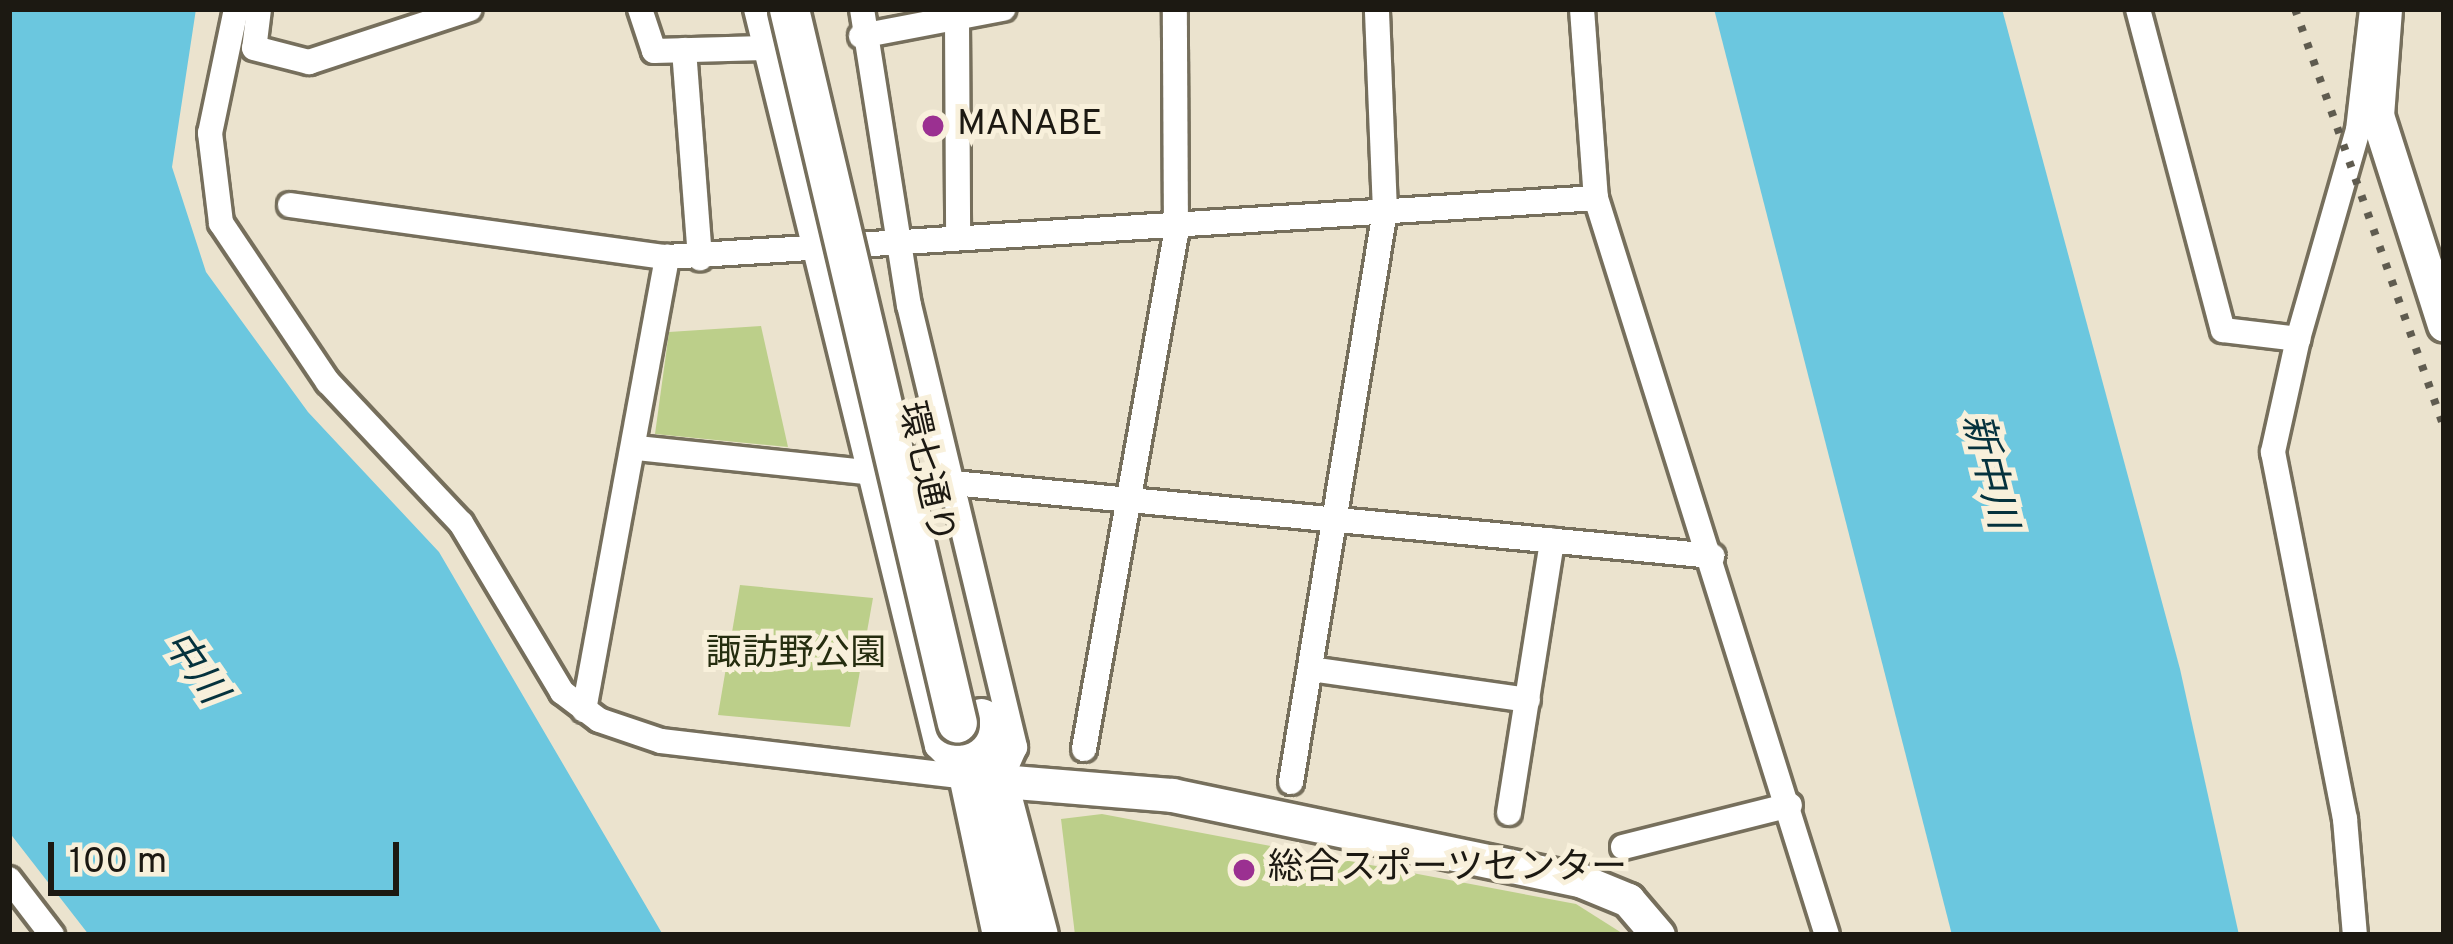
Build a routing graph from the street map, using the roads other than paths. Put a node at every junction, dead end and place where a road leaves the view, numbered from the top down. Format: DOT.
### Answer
graph roads {
  1 [pos="236,9"];
  2 [pos="259,9"];
  3 [pos="470,9"];
  4 [pos="640,9"];
  5 [pos="756,9"];
  6 [pos="789,9"];
  7 [pos="814,9"];
  8 [pos="862,9"];
  9 [pos="1003,9"];
  10 [pos="1175,9"];
  11 [pos="1377,9"];
  12 [pos="1582,9"];
  13 [pos="2138,9"];
  14 [pos="2372,9"];
  15 [pos="2385,9"];
  16 [pos="958,20"];
  17 [pos="861,36"];
  18 [pos="765,48"];
  19 [pos="684,50"];
  20 [pos="1596,198"];
  21 [pos="290,205"];
  22 [pos="1385,211"];
  23 [pos="1176,226"];
  24 [pos="958,238"];
  25 [pos="904,245"];
  26 [pos="815,250"];
  27 [pos="668,257"];
  28 [pos="700,257"];
  29 [pos="2444,325"];
  30 [pos="2297,339"];
  31 [pos="638,448"];
  32 [pos="874,473"];
  33 [pos="953,483"];
  34 [pos="1128,497"];
  35 [pos="1334,519"];
  36 [pos="1552,540"];
  37 [pos="1713,556"];
  38 [pos="1311,669"];
  39 [pos="1528,700"];
  40 [pos="584,710"];
  41 [pos="969,721"];
  42 [pos="1084,748"];
  43 [pos="984,780"];
  44 [pos="1291,782"];
  45 [pos="1790,806"];
  46 [pos="1509,813"];
  47 [pos="1622,847"];
  48 [pos="9,879"];
  49 [pos="52,935"];
  50 [pos="1002,935"];
  51 [pos="1038,935"];
  52 [pos="1658,935"];
  53 [pos="1827,935"];
  54 [pos="2355,935"];
  1 -- 40 [label="street"];
  2 -- 3 [label="street"];
  4 -- 19 [label="street"];
  5 -- 18 [label="street"];
  6 -- 41 [label="main road, 環七通り, bridge"];
  7 -- 41 [label="main road, 環七通り"];
  8 -- 17 [label="street"];
  9 -- 16 [label="street"];
  10 -- 23 [label="street"];
  11 -- 22 [label="street"];
  12 -- 20 [label="street"];
  13 -- 30 [label="street"];
  14 -- 30 [label="street"];
  15 -- 29 [label="street"];
  16 -- 17 [label="street"];
  16 -- 24 [label="street"];
  17 -- 25 [label="street"];
  18 -- 19 [label="street"];
  18 -- 26 [label="street"];
  19 -- 28 [label="street"];
  20 -- 22 [label="street"];
  20 -- 37 [label="street"];
  21 -- 27 [label="street"];
  22 -- 23 [label="street"];
  22 -- 35 [label="street"];
  23 -- 24 [label="street"];
  23 -- 34 [label="street"];
  24 -- 25 [label="street"];
  25 -- 26 [label="street"];
  25 -- 33 [label="street"];
  26 -- 28 [label="street"];
  26 -- 32 [label="street"];
  27 -- 28 [label="street"];
  27 -- 31 [label="street"];
  30 -- 54 [label="street"];
  31 -- 32 [label="street"];
  31 -- 40 [label="street"];
  32 -- 43 [label="street"];
  33 -- 34 [label="street"];
  33 -- 43 [label="street"];
  34 -- 35 [label="street"];
  34 -- 42 [label="street"];
  35 -- 36 [label="street"];
  35 -- 38 [label="street"];
  36 -- 37 [label="street"];
  36 -- 39 [label="street"];
  37 -- 45 [label="street"];
  38 -- 39 [label="street"];
  38 -- 44 [label="street"];
  39 -- 46 [label="street"];
  40 -- 43 [label="street"];
  41 -- 43 [label="main road, 環七通り"];
  43 -- 50 [label="main road, 環七通り"];
  43 -- 51 [label="main road, 環七通り"];
  43 -- 52 [label="street"];
  45 -- 47 [label="street"];
  45 -- 53 [label="street"];
  48 -- 49 [label="street"];
}
